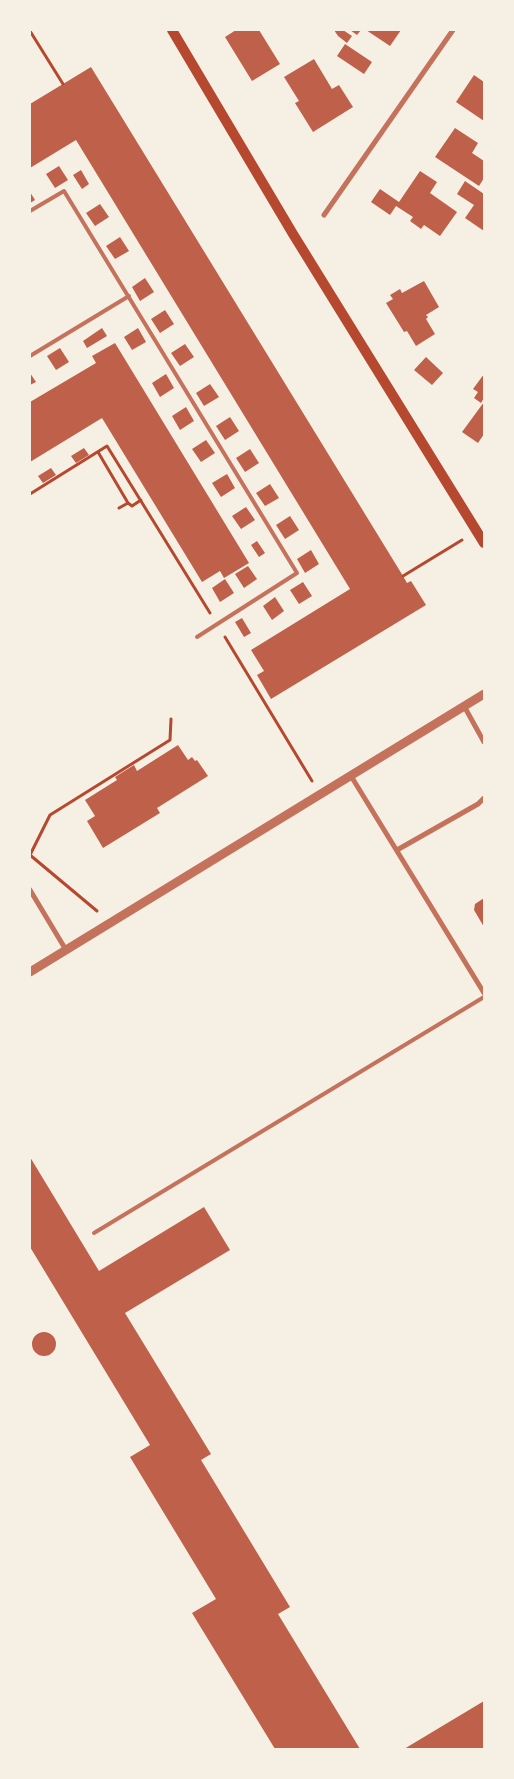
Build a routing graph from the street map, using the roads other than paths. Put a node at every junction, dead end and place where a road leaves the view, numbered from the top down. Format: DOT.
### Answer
graph roads {
  1 [pos="172,30"];
  2 [pos="453,30"];
  3 [pos="30,212"];
  4 [pos="324,215"];
  5 [pos="128,296"];
  6 [pos="30,356"];
  7 [pos="484,543"];
  8 [pos="197,637"];
  9 [pos="484,694"];
  10 [pos="464,706"];
  11 [pos="484,742"];
  12 [pos="351,776"];
  13 [pos="484,798"];
  14 [pos="397,850"];
  15 [pos="30,890"];
  16 [pos="66,950"];
  17 [pos="30,972"];
  18 [pos="484,993"];
  19 [pos="484,997"];
  20 [pos="94,1233"];
  1 -- 7 [label="main road"];
  2 -- 4 [label="street"];
  3 -- 5 [label="lane"];
  5 -- 6 [label="lane"];
  5 -- 8 [label="lane"];
  9 -- 10 [label="street"];
  10 -- 11 [label="street"];
  10 -- 12 [label="street"];
  12 -- 14 [label="street"];
  12 -- 16 [label="street"];
  13 -- 14 [label="street"];
  14 -- 18 [label="street"];
  15 -- 16 [label="street"];
  16 -- 17 [label="street"];
  19 -- 20 [label="lane"];
}
